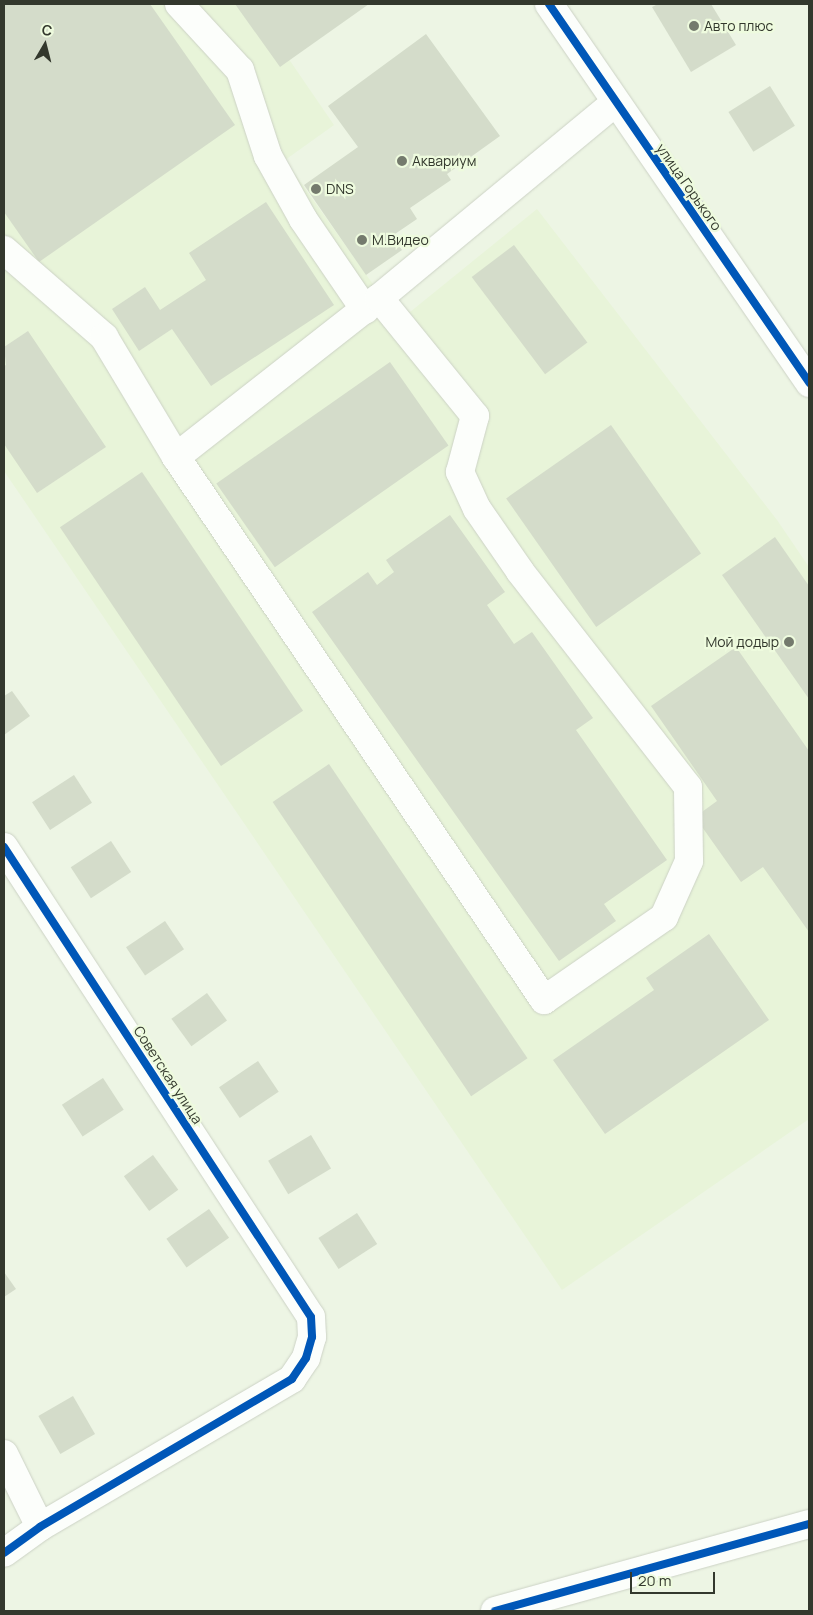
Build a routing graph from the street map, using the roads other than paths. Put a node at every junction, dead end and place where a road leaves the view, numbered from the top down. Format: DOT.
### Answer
graph roads {
  1 [pos="179,4"];
  2 [pos="549,4"];
  3 [pos="615,103"];
  4 [pos="4,250"];
  5 [pos="372,304"];
  6 [pos="809,383"];
  7 [pos="176,457"];
  8 [pos="4,847"];
  9 [pos="4,1454"];
  10 [pos="809,1524"];
  11 [pos="40,1526"];
  12 [pos="4,1553"];
  13 [pos="495,1611"];
  1 -- 5 [label="street"];
  2 -- 3 [label="street, улица Горького"];
  3 -- 5 [label="street"];
  3 -- 6 [label="street, улица Горького"];
  4 -- 7 [label="street"];
  5 -- 7 [label="street"];
  5 -- 7 [label="street"];
  8 -- 11 [label="street, Советская улица"];
  9 -- 11 [label="street"];
  10 -- 13 [label="street"];
  11 -- 12 [label="street"];
}
